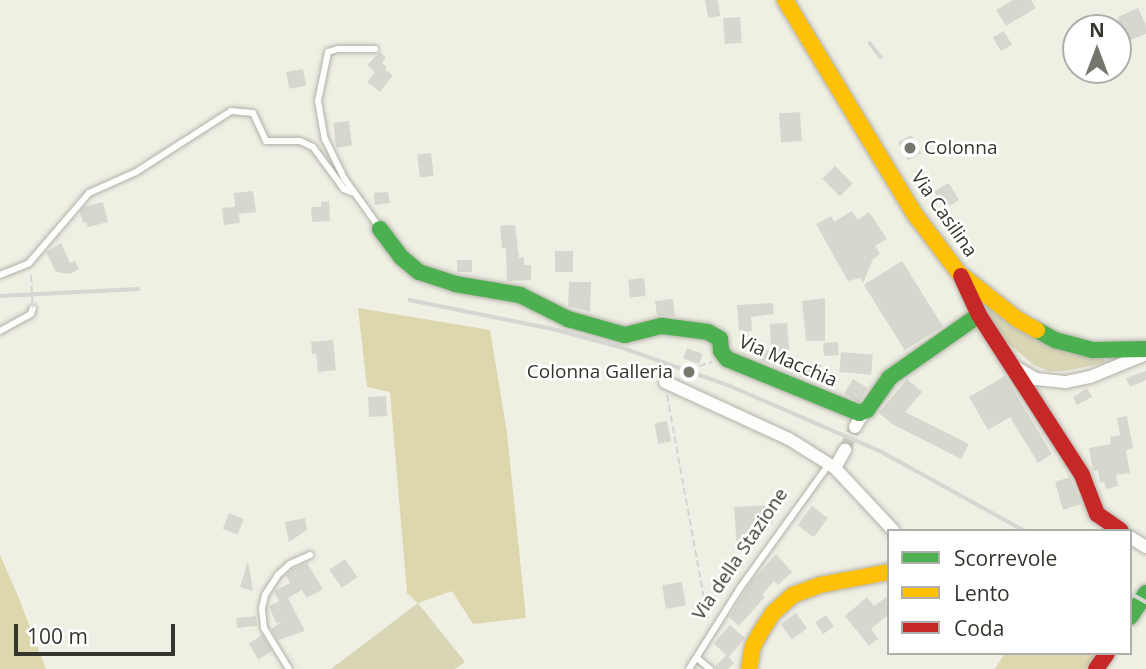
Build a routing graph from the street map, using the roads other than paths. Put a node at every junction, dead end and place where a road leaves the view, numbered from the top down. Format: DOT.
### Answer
graph roads {
  1 [pos="785,0"];
  2 [pos="375,48"];
  3 [pos="351,192"];
  4 [pos="380,229"];
  5 [pos="959,273"];
  6 [pos="0,275"];
  7 [pos="33,308"];
  8 [pos="979,315"];
  9 [pos="0,331"];
  10 [pos="1146,349"];
  11 [pos="1146,355"];
  12 [pos="1012,366"];
  13 [pos="664,382"];
  14 [pos="845,450"];
  15 [pos="832,466"];
  16 [pos="892,529"];
  17 [pos="1118,529"];
  18 [pos="310,555"];
  19 [pos="887,572"];
  20 [pos="1146,593"];
  21 [pos="1132,614"];
  22 [pos="697,658"];
  23 [pos="289,669"];
  24 [pos="689,669"];
  25 [pos="710,669"];
  26 [pos="749,669"];
  1 -- 5 [label="street, Via Casilina"];
  2 -- 3 [label="lane"];
  3 -- 4 [label="lane"];
  3 -- 6 [label="lane"];
  4 -- 8 [label="street, Via Macchia"];
  5 -- 8 [label="street"];
  5 -- 10 [label="street, Via Casilina"];
  7 -- 9 [label="lane"];
  8 -- 12 [label="street"];
  11 -- 12 [label="street"];
  12 -- 17 [label="street"];
  13 -- 15 [label="street"];
  14 -- 15 [label="street"];
  15 -- 16 [label="street"];
  15 -- 22 [label="lane, Via della Stazione"];
  18 -- 23 [label="lane"];
  19 -- 26 [label="street"];
  20 -- 21 [label="street"];
  22 -- 24 [label="lane, Via della Stazione"];
  22 -- 25 [label="lane"];
}
